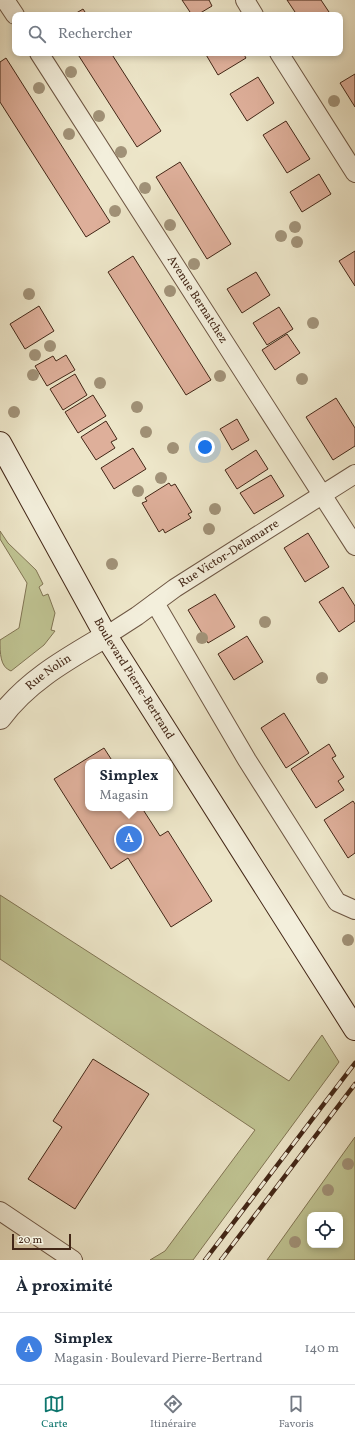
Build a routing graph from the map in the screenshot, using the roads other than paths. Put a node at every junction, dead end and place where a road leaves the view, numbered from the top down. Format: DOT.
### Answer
graph roads {
  1 [pos="245,0"];
  2 [pos="252,12"];
  3 [pos="41,56"];
  4 [pos="280,56"];
  5 [pos="355,173"];
  6 [pos="0,443"];
  7 [pos="355,474"];
  8 [pos="322,495"];
  9 [pos="355,546"];
  10 [pos="155,603"];
  11 [pos="106,636"];
  12 [pos="0,718"];
  13 [pos="355,910"];
  14 [pos="355,1029"];
  15 [pos="0,1211"];
  16 [pos="73,1260"];
  1 -- 2 [label="street"];
  3 -- 8 [label="street, Avenue Bernatchez"];
  4 -- 5 [label="street"];
  6 -- 11 [label="main road, Boulevard Pierre-Bertrand"];
  7 -- 8 [label="street, Rue Victor-Delamarre"];
  8 -- 9 [label="street, Avenue Bernatchez"];
  8 -- 10 [label="street, Rue Victor-Delamarre"];
  10 -- 11 [label="street, Rue Victor-Delamarre"];
  10 -- 13 [label="street"];
  11 -- 12 [label="main road, Rue Nolin"];
  11 -- 14 [label="main road, Boulevard Pierre-Bertrand"];
  15 -- 16 [label="street"];
}
